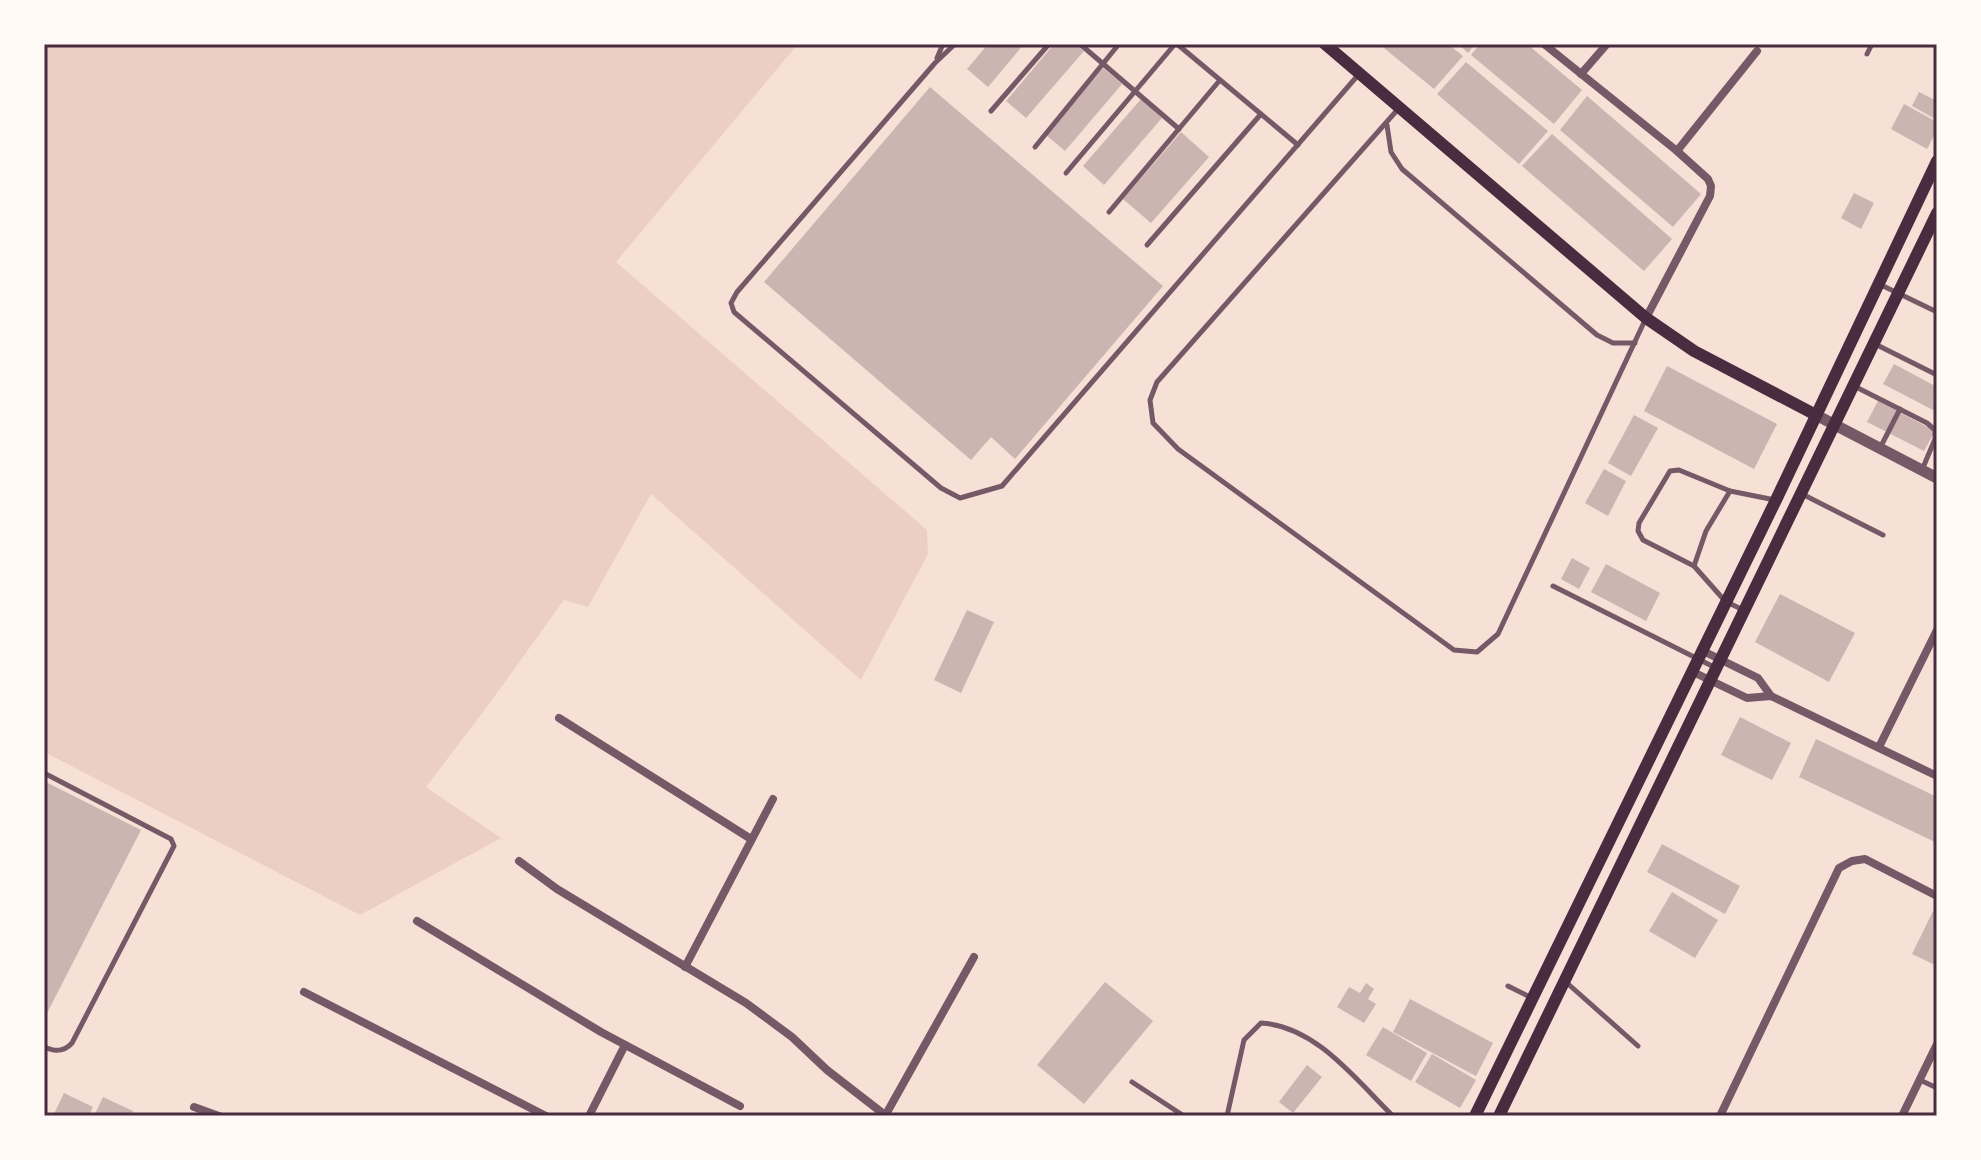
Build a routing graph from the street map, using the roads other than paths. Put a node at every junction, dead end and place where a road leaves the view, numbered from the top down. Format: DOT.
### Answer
graph roads {
  1 [pos="943,44"];
  2 [pos="955,44"];
  3 [pos="1049,44"];
  4 [pos="1080,44"];
  5 [pos="1119,44"];
  6 [pos="1176,44"];
  7 [pos="1325,44"];
  8 [pos="1544,44"];
  9 [pos="1607,44"];
  10 [pos="1872,44"];
  11 [pos="1757,51"];
  12 [pos="1867,54"];
  13 [pos="935,63"];
  14 [pos="1103,63"];
  15 [pos="1359,73"];
  16 [pos="1581,74"];
  17 [pos="1220,80"];
  18 [pos="1135,91"];
  19 [pos="1399,108"];
  20 [pos="991,111"];
  21 [pos="1261,114"];
  22 [pos="1386,124"];
  23 [pos="1179,129"];
  24 [pos="1298,145"];
  25 [pos="1035,147"];
  26 [pos="1677,151"];
  27 [pos="1937,161"];
  28 [pos="1066,173"];
  29 [pos="1109,212"];
  30 [pos="1937,213"];
  31 [pos="1147,245"];
  32 [pos="1878,283"];
  33 [pos="1898,293"];
  34 [pos="1937,312"];
  35 [pos="1646,318"];
  36 [pos="1635,343"];
  37 [pos="1874,344"];
  38 [pos="1937,375"];
  39 [pos="1854,386"];
  40 [pos="1900,409"];
  41 [pos="1816,415"];
  42 [pos="1835,425"];
  43 [pos="1880,448"];
  44 [pos="1922,470"];
  45 [pos="1937,478"];
  46 [pos="1730,491"];
  47 [pos="1802,494"];
  48 [pos="1776,500"];
  49 [pos="1883,535"];
  50 [pos="1694,566"];
  51 [pos="1553,586"];
  52 [pos="1725,601"];
  53 [pos="1745,612"];
  54 [pos="1937,630"];
  55 [pos="1699,654"];
  56 [pos="1719,664"];
  57 [pos="1691,671"];
  58 [pos="1711,681"];
  59 [pos="1771,696"];
  60 [pos="559,718"];
  61 [pos="1879,747"];
  62 [pos="44,773"];
  63 [pos="1937,776"];
  64 [pos="773,799"];
  65 [pos="751,839"];
  66 [pos="519,861"];
  67 [pos="1937,896"];
  68 [pos="417,921"];
  69 [pos="1567,929"];
  70 [pos="1587,939"];
  71 [pos="974,957"];
  72 [pos="685,967"];
  73 [pos="1566,982"];
  74 [pos="1508,986"];
  75 [pos="304,992"];
  76 [pos="1533,999"];
  77 [pos="1937,1044"];
  78 [pos="625,1045"];
  79 [pos="1638,1046"];
  80 [pos="44,1047"];
  81 [pos="1919,1080"];
  82 [pos="1132,1082"];
  83 [pos="1937,1088"];
  84 [pos="740,1106"];
  85 [pos="194,1107"];
  86 [pos="219,1116"];
  87 [pos="546,1116"];
  88 [pos="589,1116"];
  89 [pos="885,1116"];
  90 [pos="1184,1116"];
  91 [pos="1227,1116"];
  92 [pos="1393,1116"];
  93 [pos="1475,1116"];
  94 [pos="1499,1116"];
  95 [pos="1720,1116"];
  96 [pos="1902,1116"];
  1 -- 13 [label="lane"];
  2 -- 13 [label="lane"];
  3 -- 20 [label="lane"];
  4 -- 14 [label="lane"];
  5 -- 14 [label="lane"];
  6 -- 17 [label="lane"];
  6 -- 18 [label="lane"];
  7 -- 15 [label="main road"];
  8 -- 16 [label="street"];
  9 -- 16 [label="street"];
  10 -- 12 [label="lane"];
  11 -- 26 [label="street"];
  13 -- 24 [label="lane"];
  14 -- 18 [label="lane"];
  14 -- 25 [label="lane"];
  15 -- 19 [label="main road"];
  15 -- 24 [label="lane"];
  16 -- 26 [label="street"];
  17 -- 21 [label="lane"];
  17 -- 23 [label="lane"];
  18 -- 23 [label="lane"];
  18 -- 28 [label="lane"];
  19 -- 22 [label="lane"];
  19 -- 35 [label="main road"];
  21 -- 24 [label="lane"];
  21 -- 31 [label="lane"];
  22 -- 36 [label="lane"];
  22 -- 36 [label="lane"];
  23 -- 29 [label="lane"];
  26 -- 35 [label="street"];
  27 -- 32 [label="main road"];
  30 -- 33 [label="main road"];
  32 -- 33 [label="lane"];
  32 -- 41 [label="main road"];
  33 -- 34 [label="lane"];
  33 -- 37 [label="main road"];
  35 -- 36 [label="lane"];
  35 -- 41 [label="main road"];
  37 -- 38 [label="lane"];
  37 -- 39 [label="main road"];
  39 -- 40 [label="lane"];
  39 -- 42 [label="main road"];
  40 -- 43 [label="lane"];
  40 -- 44 [label="lane"];
  41 -- 42 [label="street"];
  41 -- 48 [label="main road"];
  42 -- 43 [label="street"];
  42 -- 47 [label="main road"];
  43 -- 44 [label="street"];
  44 -- 45 [label="street"];
  46 -- 48 [label="lane"];
  46 -- 50 [label="lane"];
  46 -- 50 [label="lane"];
  47 -- 49 [label="lane"];
  47 -- 53 [label="main road"];
  48 -- 52 [label="main road"];
  50 -- 52 [label="lane"];
  51 -- 55 [label="lane"];
  52 -- 53 [label="lane"];
  52 -- 55 [label="main road"];
  53 -- 56 [label="main road"];
  54 -- 61 [label="street"];
  55 -- 56 [label="street"];
  55 -- 57 [label="main road"];
  56 -- 58 [label="main road"];
  56 -- 59 [label="street"];
  57 -- 58 [label="street"];
  57 -- 69 [label="main road"];
  58 -- 59 [label="street"];
  58 -- 70 [label="main road"];
  59 -- 61 [label="street"];
  60 -- 65 [label="street"];
  61 -- 63 [label="street"];
  62 -- 80 [label="lane"];
  64 -- 65 [label="street"];
  65 -- 72 [label="street"];
  66 -- 72 [label="street"];
  67 -- 95 [label="street"];
  68 -- 78 [label="street"];
  69 -- 70 [label="main road"];
  69 -- 76 [label="main road"];
  70 -- 73 [label="main road"];
  71 -- 89 [label="street"];
  72 -- 89 [label="street"];
  73 -- 79 [label="lane"];
  73 -- 94 [label="main road"];
  74 -- 76 [label="lane"];
  75 -- 87 [label="street"];
  76 -- 93 [label="main road"];
  77 -- 81 [label="street"];
  78 -- 84 [label="street"];
  78 -- 88 [label="street"];
  81 -- 83 [label="lane"];
  81 -- 96 [label="street"];
  82 -- 90 [label="lane"];
  85 -- 86 [label="street"];
  91 -- 92 [label="lane"];
}
